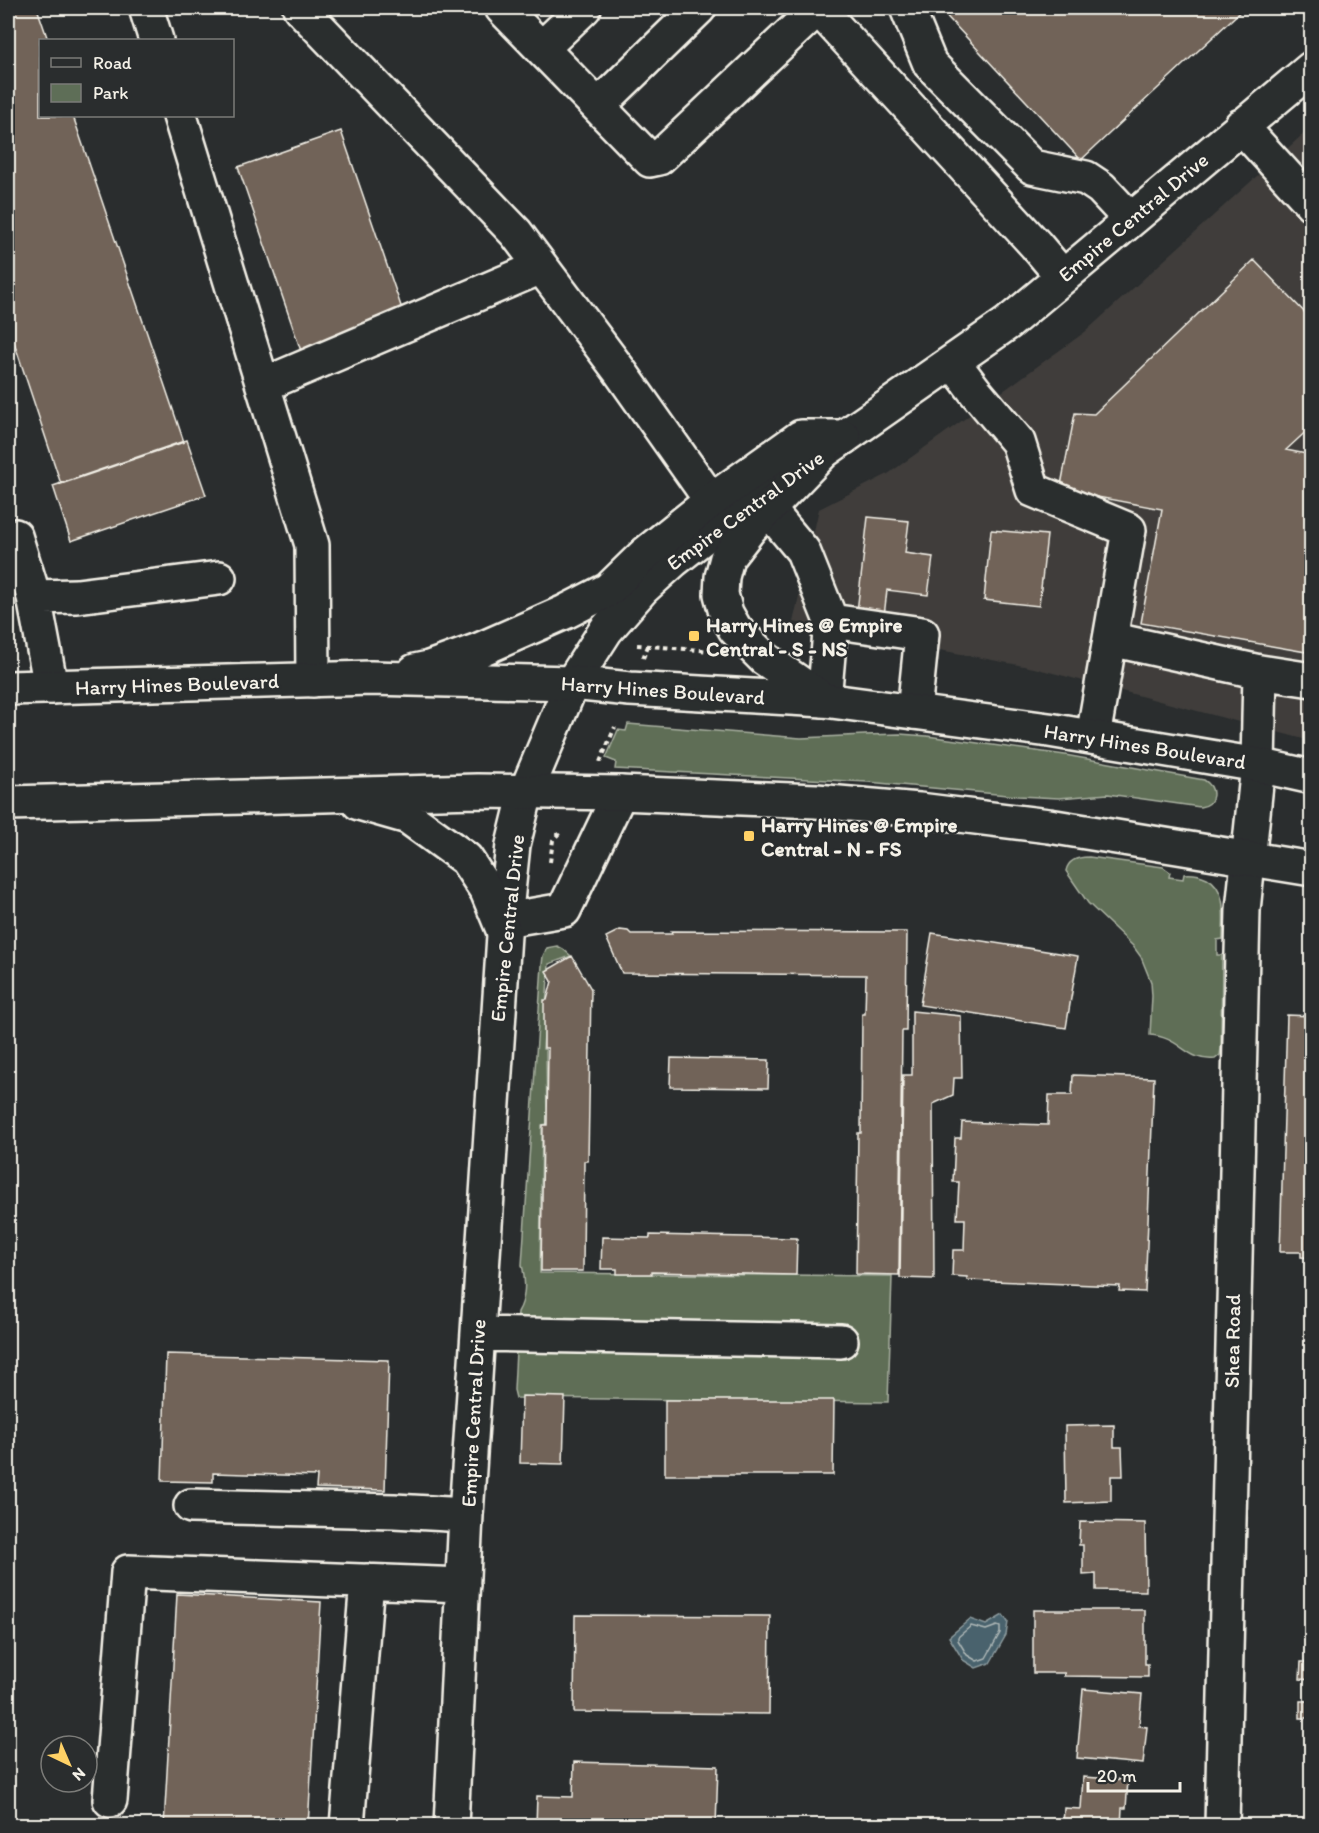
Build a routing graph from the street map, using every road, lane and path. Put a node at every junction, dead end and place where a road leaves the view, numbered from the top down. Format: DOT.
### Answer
graph roads {
  1 [pos="146,8"];
  2 [pos="300,8"];
  3 [pos="502,8"];
  4 [pos="584,8"];
  5 [pos="699,8"];
  6 [pos="818,8"];
  7 [pos="907,8"];
  8 [pos="156,39"];
  9 [pos="542,48"];
  10 [pos="1311,68"];
  11 [pos="598,106"];
  12 [pos="180,117"];
  13 [pos="1241,126"];
  14 [pos="1311,204"];
  15 [pos="1130,219"];
  16 [pos="541,267"];
  17 [pos="1062,276"];
  18 [pos="953,362"];
  19 [pos="263,385"];
  20 [pos="833,445"];
  21 [pos="768,509"];
  22 [pos="718,511"];
  23 [pos="8,538"];
  24 [pos="219,578"];
  25 [pos="34,597"];
  26 [pos="831,621"];
  27 [pos="1110,639"];
  28 [pos="637,645"];
  29 [pos="648,646"];
  30 [pos="716,651"];
  31 [pos="644,658"];
  32 [pos="1260,672"];
  33 [pos="371,678"];
  34 [pos="314,680"];
  35 [pos="1311,680"];
  36 [pos="572,684"];
  37 [pos="51,687"];
  38 [pos="8,688"];
  39 [pos="824,700"];
  40 [pos="914,712"];
  41 [pos="615,727"];
  42 [pos="1093,737"];
  43 [pos="600,762"];
  44 [pos="1258,765"];
  45 [pos="1311,777"];
  46 [pos="526,792"];
  47 [pos="328,794"];
  48 [pos="620,794"];
  49 [pos="8,803"];
  50 [pos="1249,857"];
  51 [pos="1311,869"];
  52 [pos="504,926"];
  53 [pos="478,1334"];
  54 [pos="840,1341"];
  55 [pos="191,1506"];
  56 [pos="466,1515"];
  57 [pos="367,1581"];
  58 [pos="463,1585"];
  59 [pos="110,1800"];
  60 [pos="347,1826"];
  61 [pos="451,1826"];
  62 [pos="1222,1826"];
  1 -- 8 [label="main road"];
  2 -- 16 [label="main road"];
  3 -- 9 [label="main road"];
  4 -- 9 [label="main road"];
  5 -- 11 [label="main road"];
  6 -- 11 [label="main road"];
  6 -- 17 [label="main road"];
  7 -- 15 [label="main road"];
  9 -- 11 [label="main road"];
  10 -- 13 [label="main road, Empire Central Drive"];
  12 -- 19 [label="main road"];
  13 -- 14 [label="main road"];
  13 -- 15 [label="main road, Empire Central Drive"];
  15 -- 17 [label="main road, Empire Central Drive"];
  16 -- 19 [label="main road"];
  16 -- 22 [label="main road"];
  17 -- 18 [label="main road, Empire Central Drive"];
  18 -- 20 [label="main road, Empire Central Drive"];
  18 -- 27 [label="main road"];
  19 -- 34 [label="main road"];
  20 -- 21 [label="main road"];
  20 -- 22 [label="main road, Empire Central Drive"];
  21 -- 26 [label="main road"];
  21 -- 39 [label="main road"];
  22 -- 33 [label="main road"];
  22 -- 36 [label="main road, Empire Central Drive"];
  23 -- 25 [label="main road"];
  24 -- 25 [label="main road"];
  25 -- 37 [label="main road"];
  26 -- 39 [label="main road"];
  26 -- 40 [label="main road"];
  27 -- 32 [label="main road"];
  27 -- 42 [label="main road"];
  28 -- 29 [label="path"];
  29 -- 30 [label="path"];
  29 -- 31 [label="path"];
  32 -- 35 [label="main road"];
  32 -- 44 [label="main road, Shea Road"];
  33 -- 34 [label="main road, Harry Hines Boulevard"];
  33 -- 36 [label="main road, Harry Hines Boulevard"];
  34 -- 37 [label="main road, Harry Hines Boulevard"];
  36 -- 39 [label="main road, Harry Hines Boulevard"];
  36 -- 46 [label="main road, Empire Central Drive"];
  37 -- 38 [label="main road, Harry Hines Boulevard"];
  39 -- 40 [label="main road, Harry Hines Boulevard"];
  40 -- 42 [label="main road, Harry Hines Boulevard"];
  41 -- 43 [label="path"];
  42 -- 44 [label="main road, Harry Hines Boulevard"];
  44 -- 45 [label="main road, Harry Hines Boulevard"];
  44 -- 50 [label="main road, Shea Road"];
  46 -- 47 [label="main road"];
  46 -- 48 [label="main road"];
  46 -- 52 [label="main road, Empire Central Drive"];
  47 -- 49 [label="main road"];
  47 -- 52 [label="main road"];
  48 -- 50 [label="main road"];
  48 -- 52 [label="main road"];
  50 -- 51 [label="main road"];
  50 -- 62 [label="main road, Shea Road"];
  52 -- 53 [label="main road, Empire Central Drive"];
  53 -- 54 [label="main road"];
  53 -- 56 [label="main road, Empire Central Drive"];
  55 -- 56 [label="main road"];
  56 -- 58 [label="main road, Empire Central Drive"];
  57 -- 58 [label="main road"];
  57 -- 59 [label="main road"];
  57 -- 60 [label="main road"];
  58 -- 61 [label="main road, Empire Central Drive"];
}
